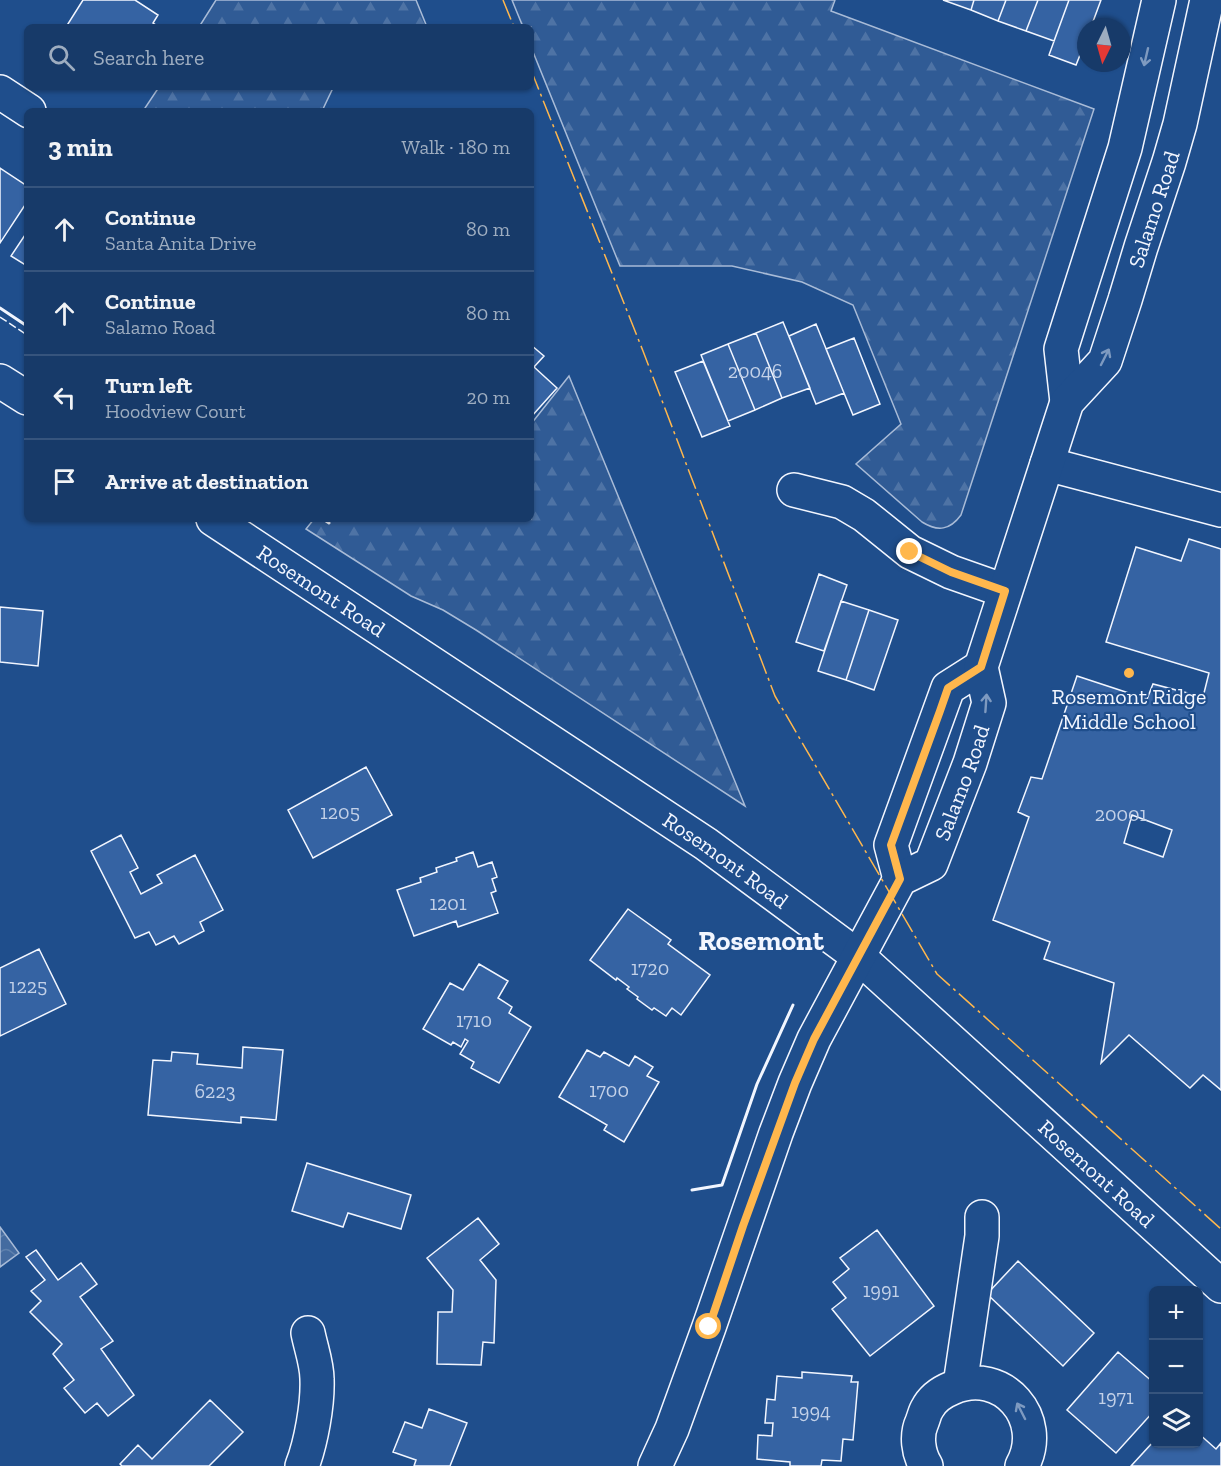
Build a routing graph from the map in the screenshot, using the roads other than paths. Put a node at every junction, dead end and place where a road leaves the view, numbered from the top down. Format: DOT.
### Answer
graph roads {
  1 [pos="1159,0"];
  2 [pos="1207,0"];
  3 [pos="0,92"];
  4 [pos="24,108"];
  5 [pos="0,381"];
  6 [pos="24,396"];
  7 [pos="1067,402"];
  8 [pos="1047,464"];
  9 [pos="794,490"];
  10 [pos="1221,510"];
  11 [pos="218,522"];
  12 [pos="1005,591"];
  13 [pos="981,667"];
  14 [pos="900,879"];
  15 [pos="859,957"];
  16 [pos="982,1217"];
  17 [pos="1218,1276"];
  18 [pos="308,1333"];
  19 [pos="960,1384"];
  20 [pos="302,1466"];
  21 [pos="655,1466"];
  22 [pos="926,1466"];
  23 [pos="1022,1466"];
  1 -- 7 [label="main road, Salamo Road, one-way"];
  7 -- 2 [label="main road, Salamo Road, one-way"];
  3 -- 4 [label="main road"];
  5 -- 6 [label="main road"];
  7 -- 8 [label="main road, Salamo Road"];
  8 -- 10 [label="main road"];
  8 -- 12 [label="main road, Salamo Road"];
  9 -- 12 [label="main road"];
  11 -- 15 [label="main road, Rosemont Road"];
  12 -- 13 [label="main road, Salamo Road"];
  13 -- 14 [label="main road, Salamo Road"];
  14 -- 13 [label="main road, Salamo Road, one-way"];
  14 -- 15 [label="main road"];
  15 -- 17 [label="main road, Rosemont Road"];
  15 -- 21 [label="main road"];
  16 -- 19 [label="main road"];
  18 -- 20 [label="main road"];
  19 -- 22 [label="main road"];
  23 -- 19 [label="main road, one-way"];
}
